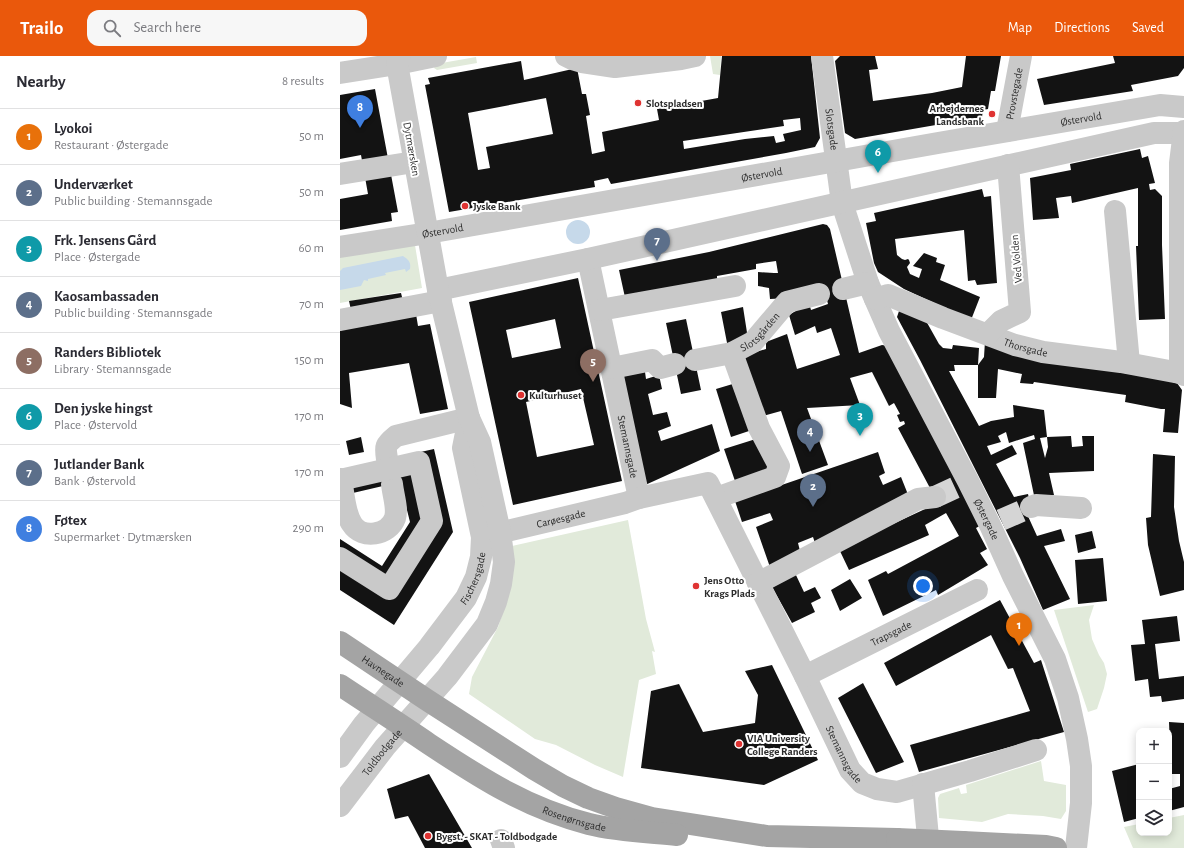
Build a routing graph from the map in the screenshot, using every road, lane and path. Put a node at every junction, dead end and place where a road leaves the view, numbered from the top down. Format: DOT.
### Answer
graph roads {
  1 [pos="436,56"];
  2 [pos="566,56"];
  3 [pos="694,56"];
  4 [pos="822,56"];
  5 [pos="1021,56"];
  6 [pos="395,59"];
  7 [pos="340,73"];
  8 [pos="1184,107"];
  9 [pos="1007,131"];
  10 [pos="1184,132"];
  11 [pos="836,161"];
  12 [pos="414,162"];
  13 [pos="1008,165"];
  14 [pos="340,174"];
  15 [pos="842,203"];
  16 [pos="1115,211"];
  17 [pos="1182,230"];
  18 [pos="428,233"];
  19 [pos="340,247"];
  20 [pos="588,259"];
  21 [pos="735,286"];
  22 [pos="843,289"];
  23 [pos="871,291"];
  24 [pos="819,294"];
  25 [pos="439,296"];
  26 [pos="600,310"];
  27 [pos="340,320"];
  28 [pos="988,334"];
  29 [pos="732,353"];
  30 [pos="1129,363"];
  31 [pos="612,368"];
  32 [pos="1182,374"];
  33 [pos="470,418"];
  34 [pos="387,459"];
  35 [pos="340,480"];
  36 [pos="392,484"];
  37 [pos="716,498"];
  38 [pos="926,498"];
  39 [pos="632,501"];
  40 [pos="1031,507"];
  41 [pos="1081,508"];
  42 [pos="491,535"];
  43 [pos="340,558"];
  44 [pos="758,582"];
  45 [pos="977,590"];
  46 [pos="340,642"];
  47 [pos="805,676"];
  48 [pos="400,682"];
  49 [pos="340,685"];
  50 [pos="426,700"];
  51 [pos="377,710"];
  52 [pos="403,727"];
  53 [pos="1036,750"];
  54 [pos="340,757"];
  55 [pos="923,784"];
  56 [pos="340,806"];
  57 [pos="756,841"];
  58 [pos="929,848"];
  59 [pos="1056,848"];
  60 [pos="1076,848"];
  1 -- 6 [label="street"];
  2 -- 3 [label="street"];
  4 -- 11 [label="street, Slotsgade"];
  5 -- 9 [label="street, Provstegade"];
  6 -- 7 [label="street"];
  6 -- 12 [label="street, Dytmærsken"];
  8 -- 9 [label="street, Østervold"];
  9 -- 11 [label="street, Østervold"];
  10 -- 13 [label="street"];
  10 -- 17 [label="street"];
  11 -- 15 [label="street, Slotsgade"];
  11 -- 18 [label="street, Østervold"];
  12 -- 14 [label="street"];
  12 -- 18 [label="street, Dytmærsken"];
  13 -- 15 [label="street"];
  13 -- 28 [label="street, Ved Volden"];
  15 -- 20 [label="street"];
  15 -- 23 [label="street, Østergade"];
  16 -- 30 [label="street"];
  17 -- 32 [label="street"];
  18 -- 19 [label="street, Østervold"];
  18 -- 25 [label="street, Fischersgade"];
  20 -- 25 [label="street"];
  20 -- 26 [label="street, Stemannsgade"];
  21 -- 26 [label="street"];
  22 -- 23 [label="street"];
  23 -- 28 [label="street, Thorsgade"];
  23 -- 60 [label="street, Østergade"];
  24 -- 29 [label="street, Slotsgården"];
  25 -- 27 [label="street"];
  25 -- 33 [label="street, Fischersgade"];
  26 -- 31 [label="street, Stemannsgade"];
  28 -- 30 [label="street, Thorsgade"];
  29 -- 31 [label="street, Slotsgården"];
  29 -- 37 [label="street"];
  30 -- 32 [label="street, Thorsgade"];
  31 -- 39 [label="street, Stemannsgade"];
  33 -- 34 [label="street"];
  33 -- 42 [label="street, Fischersgade"];
  35 -- 36 [label="street"];
  35 -- 43 [label="street"];
  37 -- 39 [label="street, Stemannsgade"];
  37 -- 44 [label="street, Stemannsgade"];
  38 -- 44 [label="street"];
  39 -- 42 [label="street, Carøesgade"];
  40 -- 41 [label="street"];
  42 -- 48 [label="street, Fischersgade"];
  42 -- 50 [label="street, Fischersgade"];
  44 -- 47 [label="street, Stemannsgade"];
  45 -- 47 [label="street, Trapsgade"];
  46 -- 48 [label="main road, Havnegade"];
  47 -- 55 [label="street, Stemannsgade"];
  48 -- 50 [label="main road, Havnegade"];
  48 -- 51 [label="street, Fischersgade"];
  49 -- 51 [label="main road"];
  50 -- 52 [label="street, Toldbodgade"];
  50 -- 57 [label="main road, Rosenørnsgade"];
  51 -- 52 [label="main road"];
  51 -- 54 [label="street"];
  52 -- 56 [label="street, Toldbodgade"];
  52 -- 57 [label="main road, Rosenørnsgade"];
  53 -- 55 [label="street, Stemannsgade"];
  55 -- 58 [label="street"];
  57 -- 59 [label="main road, Rosenørnsgade, bridge"];
}
